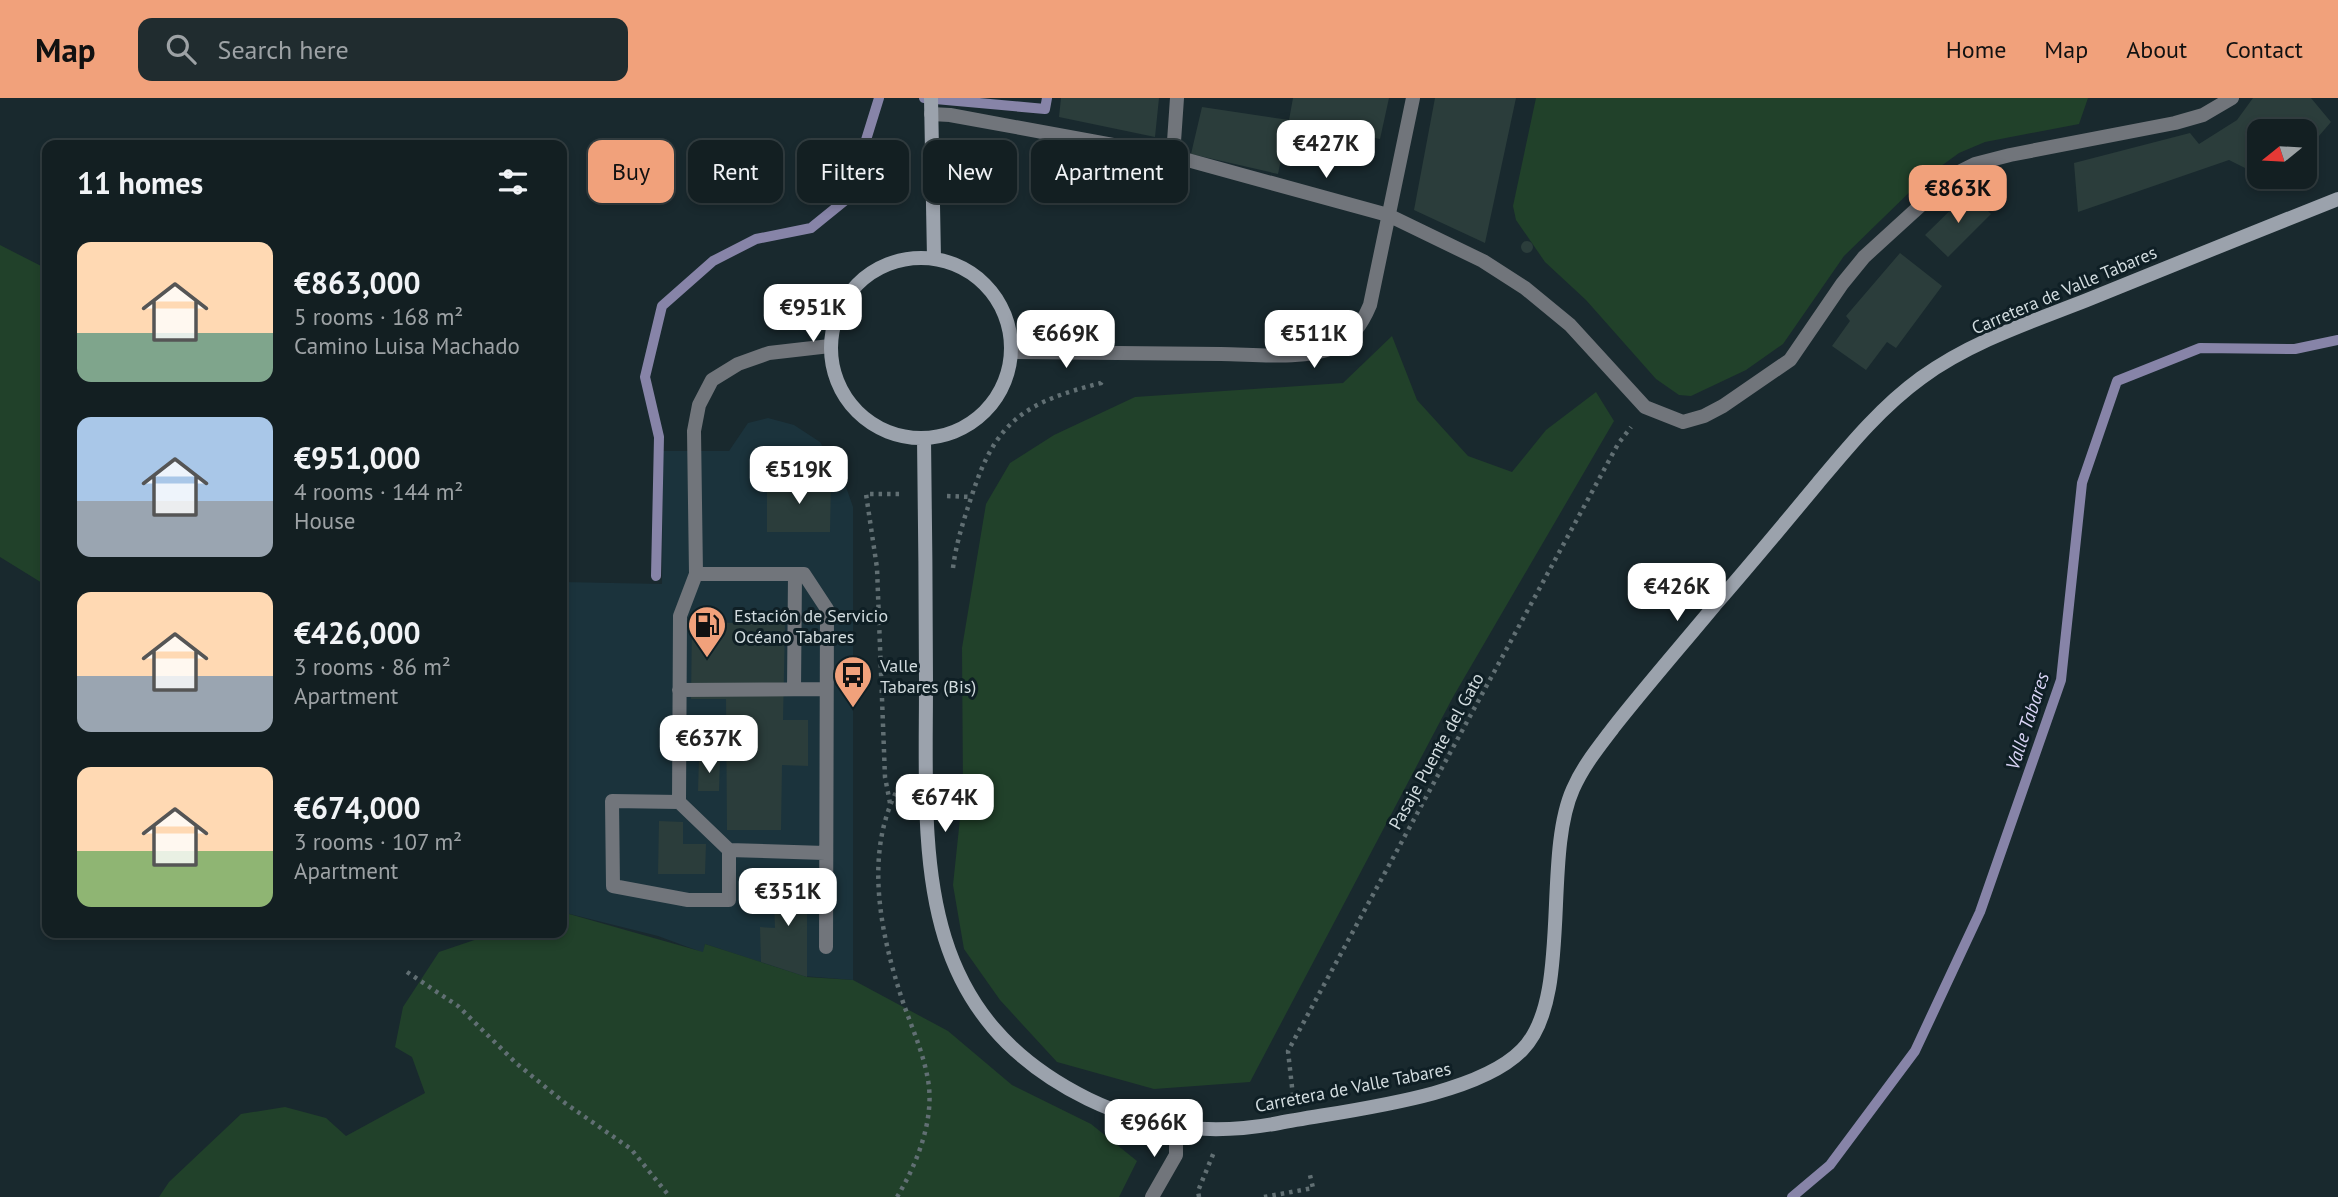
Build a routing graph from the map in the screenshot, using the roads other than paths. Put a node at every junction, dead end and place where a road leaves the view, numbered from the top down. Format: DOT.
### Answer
graph roads {
  1 [pos="931,98"];
  2 [pos="1177,98"];
  3 [pos="1413,98"];
  4 [pos="2232,98"];
  5 [pos="931,114"];
  6 [pos="1086,140"];
  7 [pos="1174,140"];
  8 [pos="1188,160"];
  9 [pos="2338,199"];
  10 [pos="1388,215"];
  11 [pos="934,258"];
  12 [pos="831,346"];
  13 [pos="1013,352"];
  14 [pos="924,438"];
  15 [pos="696,574"];
  16 [pos="795,574"];
  17 [pos="794,689"];
  18 [pos="826,689"];
  19 [pos="679,690"];
  20 [pos="679,802"];
  21 [pos="729,850"];
  22 [pos="825,853"];
  23 [pos="826,947"];
  24 [pos="1176,1129"];
  25 [pos="1152,1197"];
  1 -- 5 [label="main road"];
  2 -- 7 [label="street"];
  3 -- 10 [label="street"];
  4 -- 10 [label="street"];
  5 -- 6 [label="street"];
  5 -- 11 [label="main road"];
  8 -- 10 [label="street"];
  9 -- 24 [label="main road, Carretera de Valle Tabares"];
  10 -- 13 [label="street"];
  11 -- 12 [label="main road"];
  11 -- 13 [label="main road"];
  12 -- 14 [label="main road"];
  12 -- 15 [label="street"];
  13 -- 14 [label="main road"];
  14 -- 24 [label="main road, Carretera de Valle Tabares"];
  15 -- 16 [label="street"];
  15 -- 19 [label="street"];
  16 -- 17 [label="street"];
  16 -- 18 [label="street"];
  17 -- 18 [label="street"];
  17 -- 19 [label="street"];
  18 -- 22 [label="street"];
  19 -- 20 [label="street"];
  20 -- 21 [label="street"];
  20 -- 21 [label="street"];
  21 -- 22 [label="street"];
  22 -- 23 [label="street"];
  24 -- 25 [label="street"];
}
